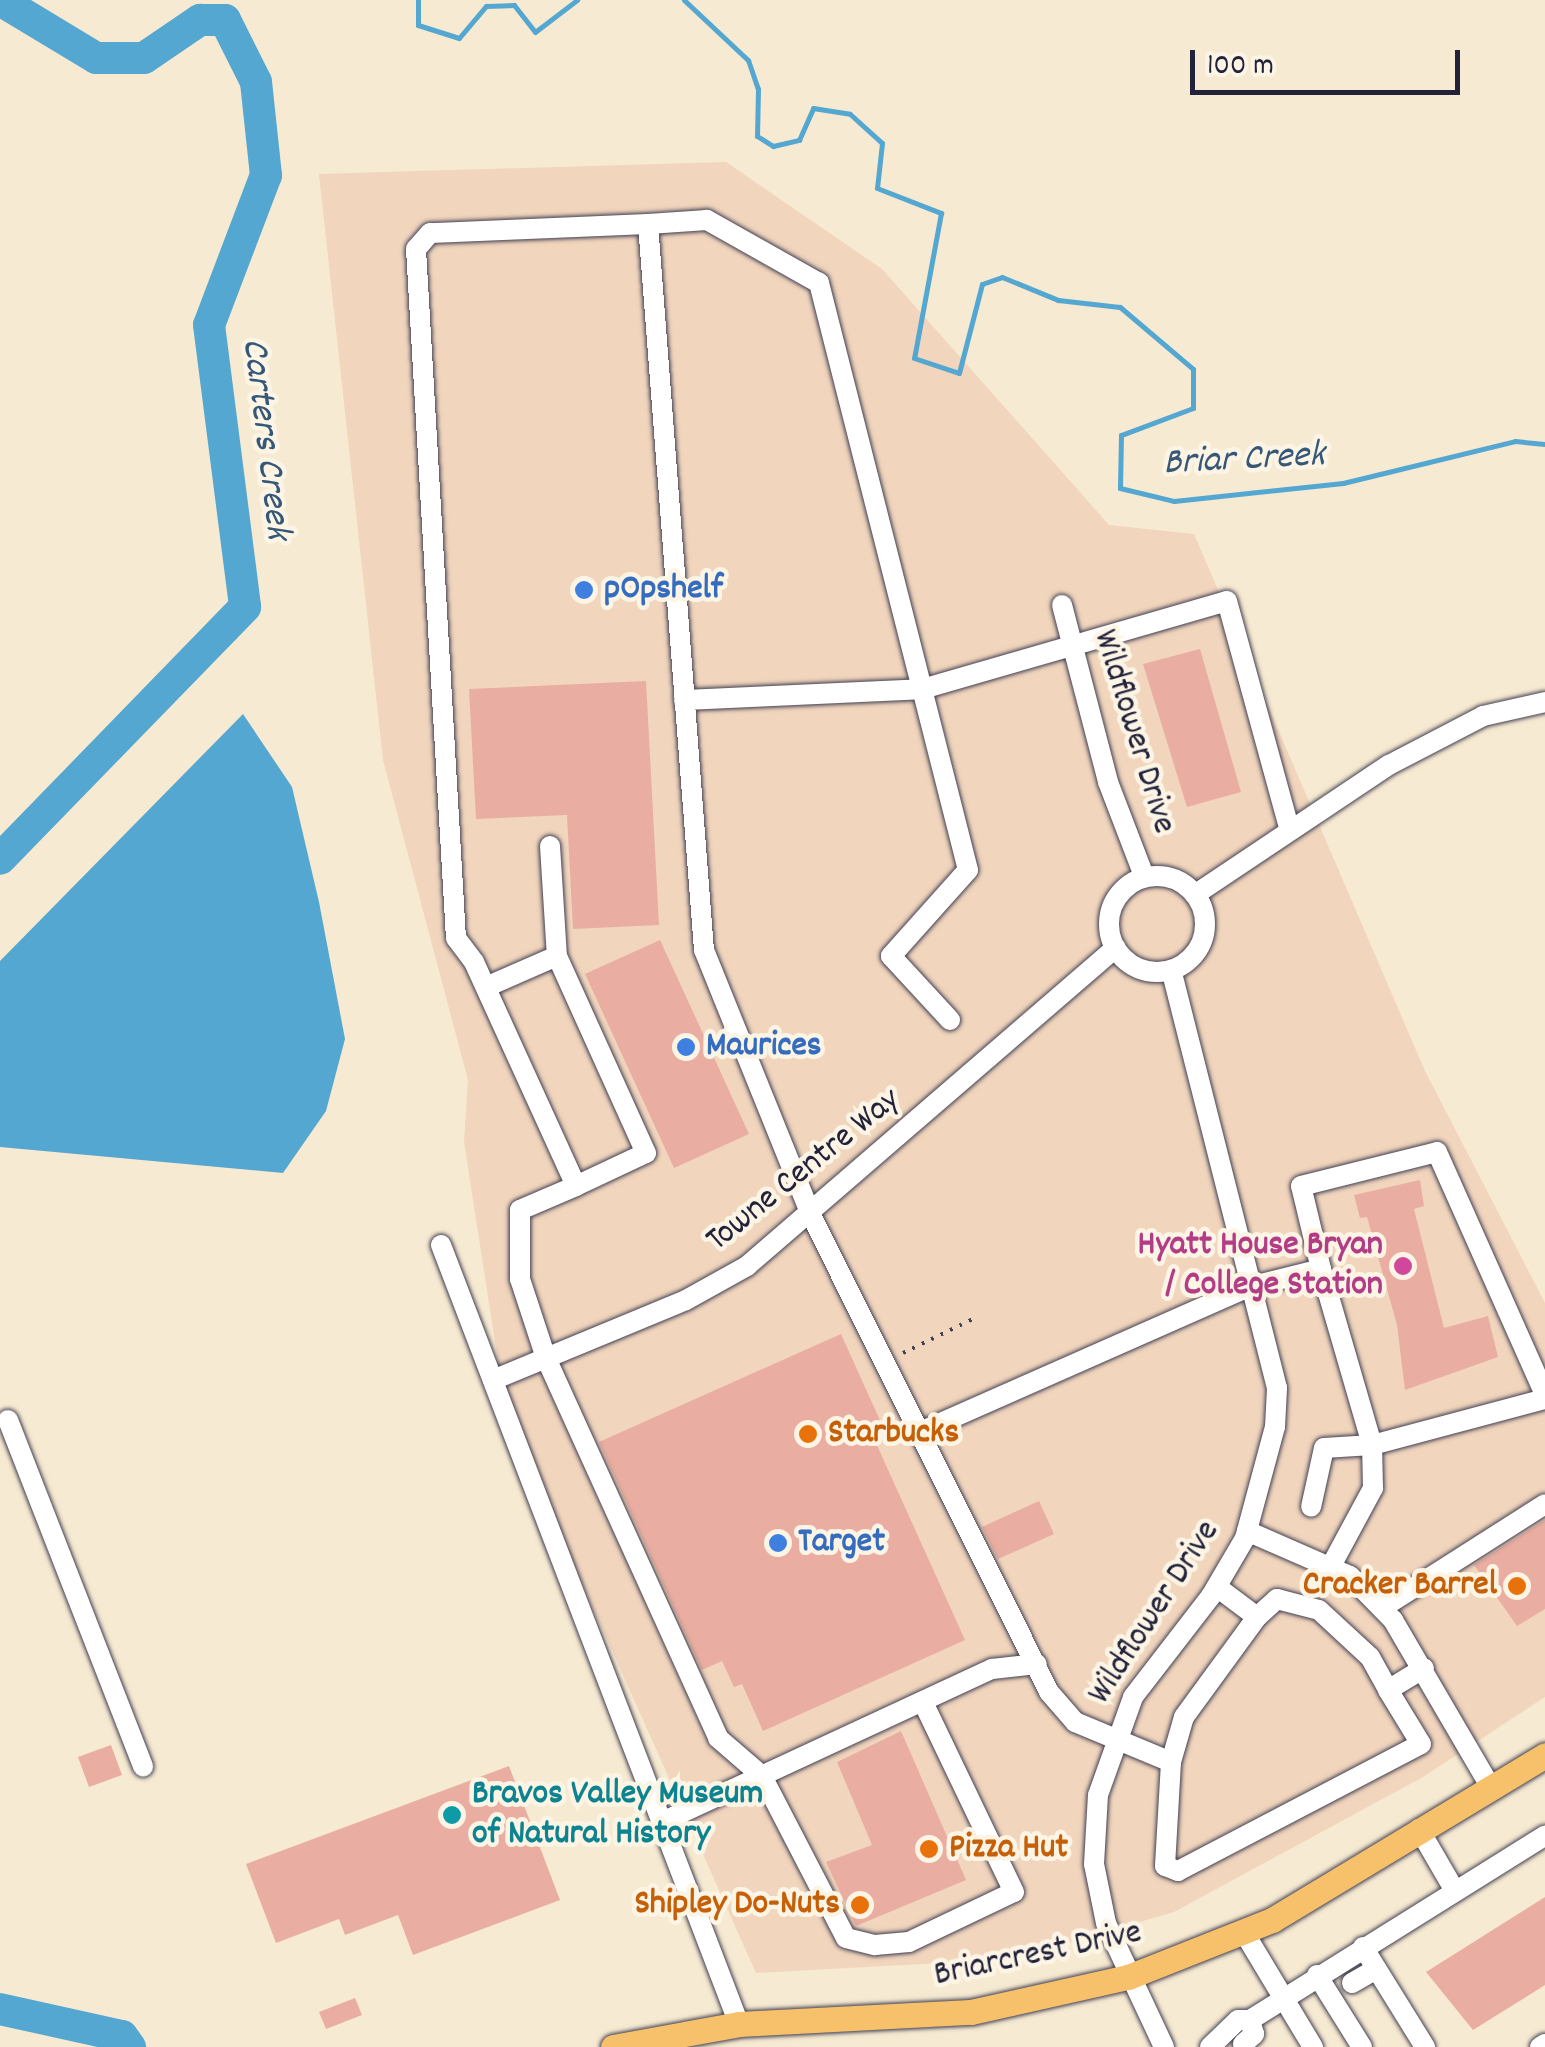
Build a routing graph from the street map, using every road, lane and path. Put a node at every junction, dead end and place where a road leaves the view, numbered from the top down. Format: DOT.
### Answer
graph roads {
  1 [pos="648,224"];
  2 [pos="1062,605"];
  3 [pos="1072,648"];
  4 [pos="922,690"];
  5 [pos="684,700"];
  6 [pos="1545,702"];
  7 [pos="1290,831"];
  8 [pos="550,846"];
  9 [pos="1144,876"];
  10 [pos="1196,894"];
  11 [pos="1116,948"];
  12 [pos="557,956"];
  13 [pos="1172,972"];
  14 [pos="486,987"];
  15 [pos="950,1020"];
  16 [pos="576,1186"];
  17 [pos="811,1215"];
  18 [pos="441,1245"];
  19 [pos="1321,1270"];
  20 [pos="1249,1287"];
  21 [pos="974,1318"];
  22 [pos="546,1358"];
  23 [pos="885,1362"];
  24 [pos="493,1380"];
  25 [pos="1545,1397"];
  26 [pos="8,1420"];
  27 [pos="920,1432"];
  28 [pos="1372,1445"];
  29 [pos="1545,1504"];
  30 [pos="1311,1507"];
  31 [pos="1247,1532"];
  32 [pos="1331,1566"];
  33 [pos="1217,1587"];
  34 [pos="1382,1608"];
  35 [pos="1258,1617"];
  36 [pos="1037,1664"];
  37 [pos="1424,1668"];
  38 [pos="1388,1690"];
  39 [pos="923,1702"];
  40 [pos="1113,1742"];
  41 [pos="1545,1755"];
  42 [pos="1171,1762"];
  43 [pos="143,1767"];
  44 [pos="762,1776"];
  45 [pos="1490,1786"];
  46 [pos="662,1822"];
  47 [pos="1420,1829"];
  48 [pos="1545,1836"];
  49 [pos="1455,1891"];
  50 [pos="1245,1934"];
  51 [pos="1363,1947"];
  52 [pos="1376,1969"];
  53 [pos="1317,1975"];
  54 [pos="1128,1977"];
  55 [pos="1342,1988"];
  56 [pos="1282,1997"];
  57 [pos="1250,2020"];
  58 [pos="739,2024"];
  59 [pos="1243,2044"];
  60 [pos="614,2047"];
  61 [pos="1164,2047"];
  62 [pos="1210,2047"];
  63 [pos="1313,2047"];
  64 [pos="1362,2047"];
  65 [pos="1425,2047"];
  1 -- 4 [label="street"];
  1 -- 5 [label="street"];
  1 -- 14 [label="street"];
  2 -- 3 [label="street, Wildflower Drive"];
  3 -- 4 [label="street"];
  3 -- 7 [label="street"];
  3 -- 9 [label="street, Wildflower Drive"];
  4 -- 5 [label="street"];
  4 -- 15 [label="street"];
  5 -- 17 [label="street"];
  6 -- 7 [label="street"];
  7 -- 10 [label="street"];
  8 -- 12 [label="street"];
  9 -- 10 [label="street"];
  9 -- 11 [label="street"];
  10 -- 13 [label="street"];
  11 -- 13 [label="street"];
  11 -- 17 [label="street, Towne Centre Way"];
  12 -- 14 [label="street"];
  12 -- 16 [label="street"];
  13 -- 20 [label="street, Wildflower Drive"];
  14 -- 16 [label="street"];
  16 -- 22 [label="street"];
  17 -- 22 [label="street, Towne Centre Way"];
  17 -- 23 [label="street"];
  18 -- 24 [label="street"];
  19 -- 20 [label="street"];
  19 -- 25 [label="street"];
  19 -- 28 [label="street"];
  20 -- 27 [label="street"];
  20 -- 31 [label="street, Wildflower Drive"];
  21 -- 23 [label="path"];
  22 -- 24 [label="street, Towne Centre Way"];
  22 -- 44 [label="street"];
  23 -- 27 [label="street"];
  24 -- 46 [label="street"];
  25 -- 28 [label="street"];
  26 -- 43 [label="street"];
  27 -- 36 [label="street"];
  28 -- 30 [label="street"];
  28 -- 32 [label="street"];
  29 -- 34 [label="street"];
  31 -- 32 [label="street"];
  31 -- 33 [label="street, Wildflower Drive"];
  32 -- 34 [label="street"];
  33 -- 35 [label="street"];
  33 -- 40 [label="street, Wildflower Drive"];
  34 -- 37 [label="street"];
  35 -- 38 [label="street"];
  35 -- 42 [label="street"];
  36 -- 39 [label="street"];
  36 -- 40 [label="street"];
  37 -- 38 [label="street"];
  37 -- 45 [label="street"];
  38 -- 42 [label="street"];
  39 -- 44 [label="street"];
  39 -- 44 [label="street"];
  40 -- 42 [label="street"];
  40 -- 54 [label="street, Wildflower Drive"];
  41 -- 45 [label="main road, Briarcrest Drive"];
  44 -- 46 [label="street"];
  45 -- 47 [label="main road, Briarcrest Drive"];
  46 -- 58 [label="street"];
  47 -- 49 [label="street"];
  47 -- 50 [label="main road, Briarcrest Drive"];
  48 -- 49 [label="street"];
  49 -- 51 [label="street"];
  50 -- 54 [label="main road, Briarcrest Drive"];
  50 -- 56 [label="street"];
  51 -- 52 [label="street"];
  51 -- 53 [label="street"];
  52 -- 55 [label="street"];
  52 -- 65 [label="street"];
  53 -- 55 [label="street"];
  53 -- 56 [label="street"];
  54 -- 58 [label="main road, Briarcrest Drive"];
  54 -- 61 [label="street, Wildflower Drive"];
  55 -- 64 [label="street"];
  56 -- 57 [label="street"];
  56 -- 63 [label="street"];
  57 -- 59 [label="street"];
  57 -- 62 [label="street"];
  58 -- 60 [label="main road, Briarcrest Drive"];
}
